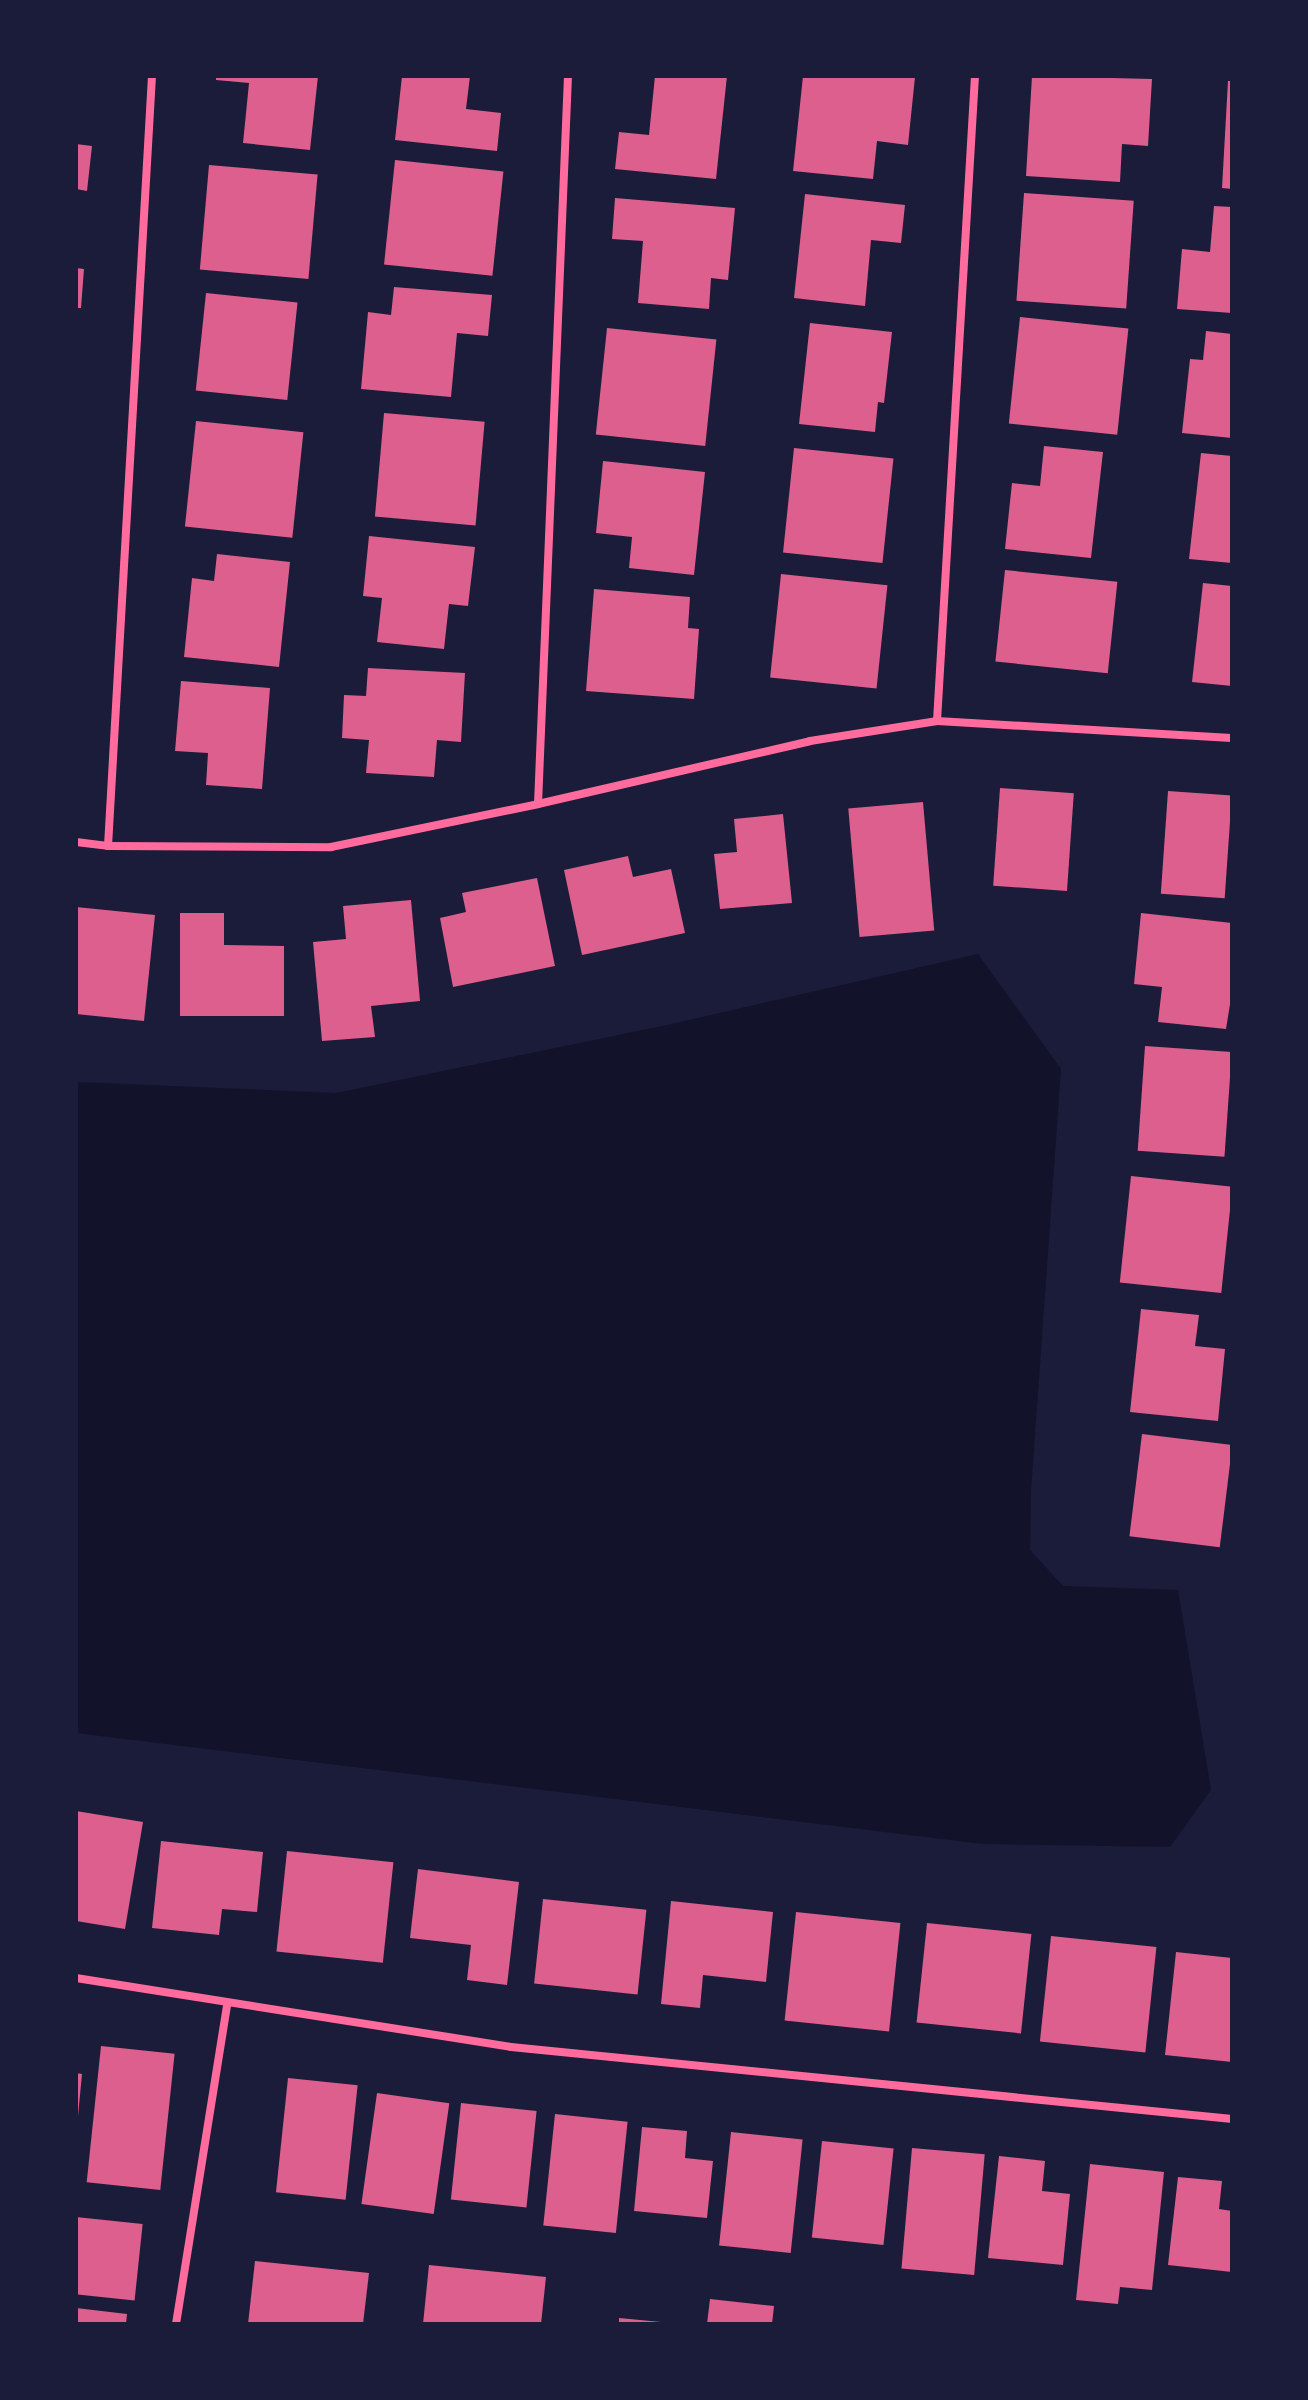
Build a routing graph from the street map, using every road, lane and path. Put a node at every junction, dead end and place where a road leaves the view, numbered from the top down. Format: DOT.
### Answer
graph roads {
  1 [pos="152,76"];
  2 [pos="568,76"];
  3 [pos="975,76"];
  4 [pos="937,721"];
  5 [pos="1232,738"];
  6 [pos="538,804"];
  7 [pos="76,842"];
  8 [pos="108,846"];
  9 [pos="76,1978"];
  10 [pos="227,2005"];
  11 [pos="1232,2119"];
  12 [pos="176,2324"];
  1 -- 8 [label="street"];
  2 -- 6 [label="street"];
  3 -- 4 [label="street"];
  4 -- 5 [label="street"];
  4 -- 6 [label="street"];
  6 -- 8 [label="street"];
  7 -- 8 [label="street"];
  9 -- 10 [label="street"];
  10 -- 11 [label="street"];
  10 -- 12 [label="street"];
}
